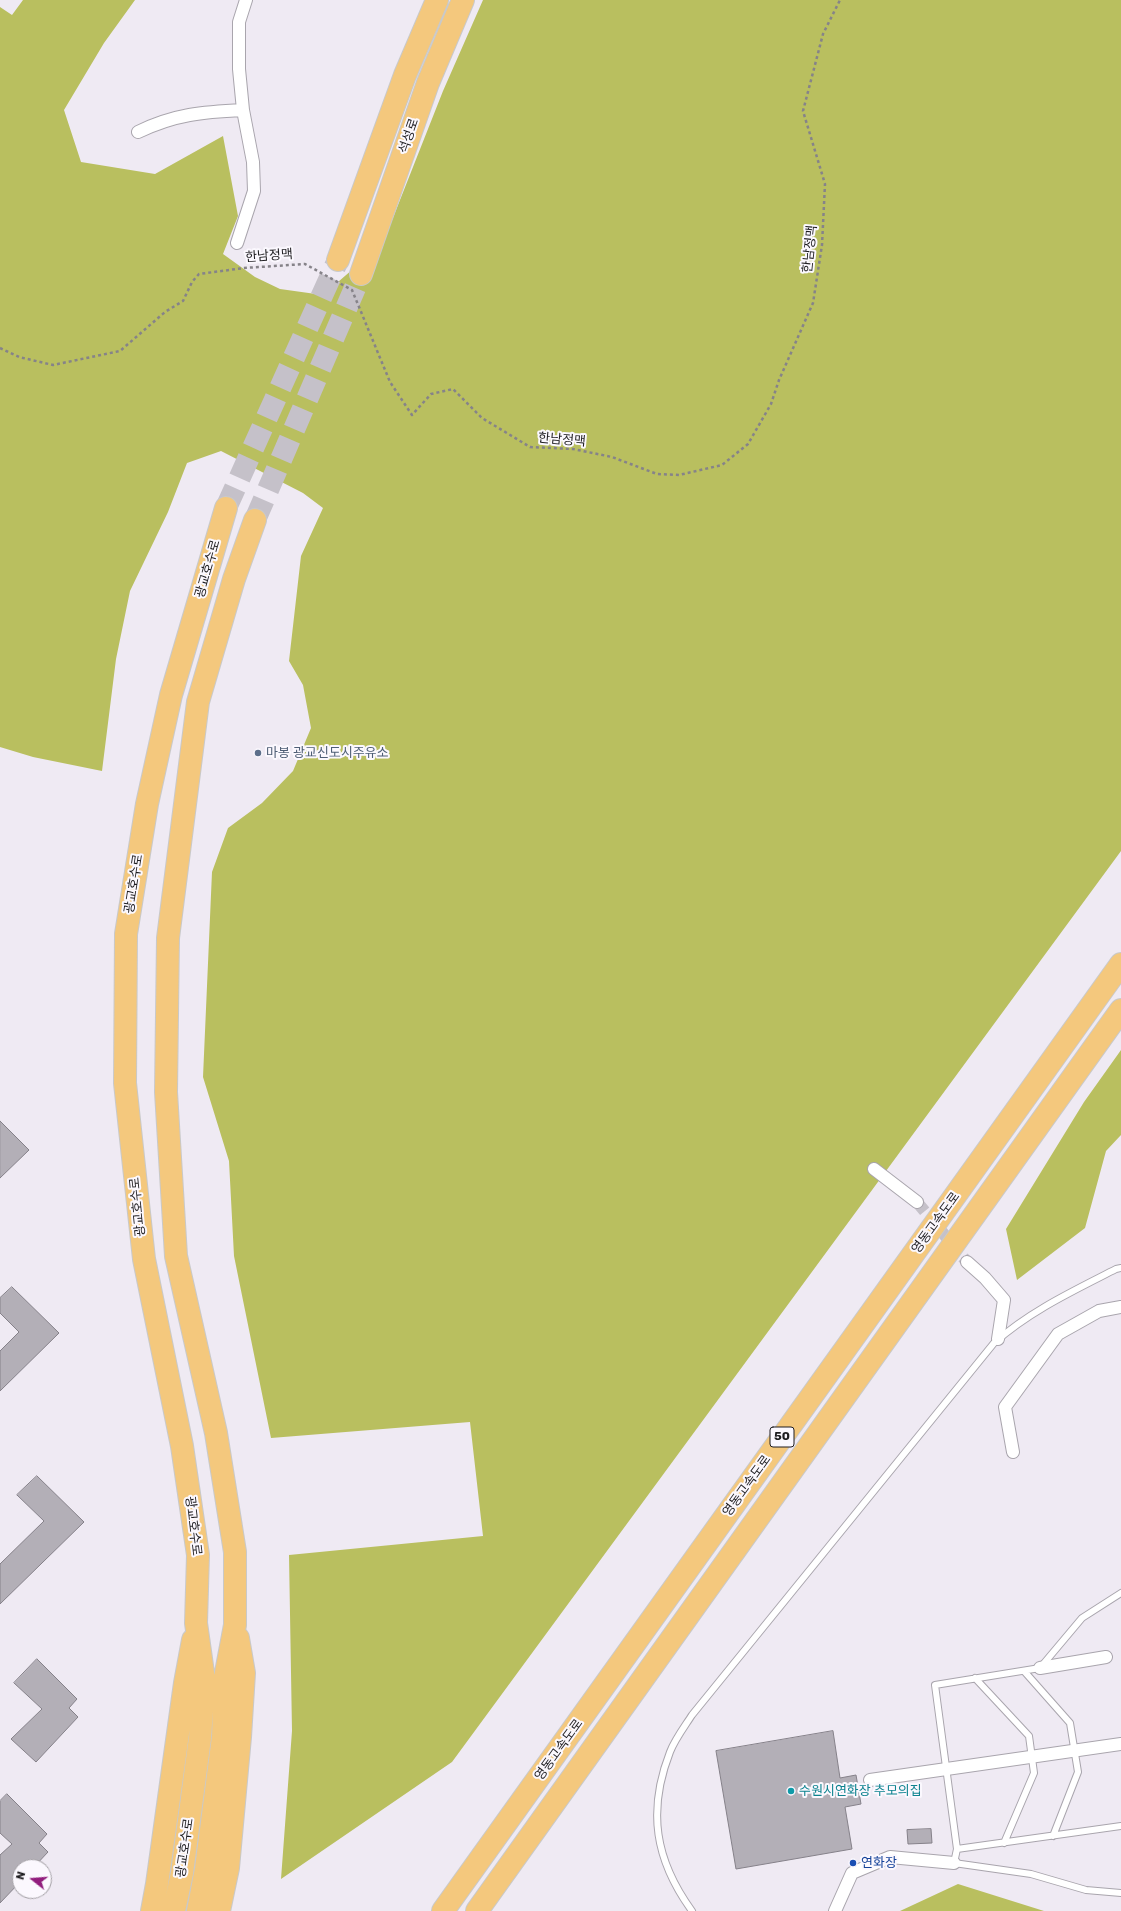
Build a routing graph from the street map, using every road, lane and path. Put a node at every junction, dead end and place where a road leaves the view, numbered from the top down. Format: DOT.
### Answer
graph roads {
  1 [pos="246,0"];
  2 [pos="437,0"];
  3 [pos="463,0"];
  4 [pos="840,0"];
  5 [pos="243,110"];
  6 [pos="138,132"];
  7 [pos="237,243"];
  8 [pos="338,260"];
  9 [pos="361,274"];
  10 [pos="0,348"];
  11 [pos="226,508"];
  12 [pos="256,520"];
  13 [pos="1121,964"];
  14 [pos="1121,1010"];
  15 [pos="874,1170"];
  16 [pos="917,1202"];
  17 [pos="967,1262"];
  18 [pos="1121,1268"];
  19 [pos="1121,1307"];
  20 [pos="998,1339"];
  21 [pos="1013,1452"];
  22 [pos="1121,1593"];
  23 [pos="196,1623"];
  24 [pos="235,1625"];
  25 [pos="1106,1657"];
  26 [pos="1040,1668"];
  27 [pos="1024,1670"];
  28 [pos="975,1678"];
  29 [pos="1121,1744"];
  30 [pos="870,1780"];
  31 [pos="1121,1826"];
  32 [pos="1053,1836"];
  33 [pos="1004,1843"];
  34 [pos="958,1849"];
  35 [pos="954,1863"];
  36 [pos="1121,1893"];
  37 [pos="152,1911"];
  38 [pos="174,1911"];
  39 [pos="198,1911"];
  40 [pos="219,1911"];
  41 [pos="443,1911"];
  42 [pos="477,1911"];
  43 [pos="692,1911"];
  44 [pos="835,1911"];
  1 -- 5 [label="street"];
  2 -- 8 [label="highway, 석성로"];
  3 -- 9 [label="highway, 석성로"];
  4 -- 10 [label="path, 한남정맥"];
  5 -- 6 [label="street"];
  5 -- 7 [label="street"];
  11 -- 23 [label="highway, 광교호수로"];
  12 -- 24 [label="highway, 광교호수로"];
  13 -- 41 [label="highway, 영동고속도로 / 50"];
  14 -- 42 [label="highway, 영동고속도로 / 50"];
  15 -- 16 [label="street"];
  17 -- 20 [label="street"];
  18 -- 20 [label="lane"];
  19 -- 21 [label="street"];
  20 -- 43 [label="lane"];
  22 -- 26 [label="lane"];
  23 -- 37 [label="highway"];
  23 -- 38 [label="highway, 광교호수로"];
  24 -- 39 [label="highway, 광교호수로"];
  24 -- 40 [label="highway"];
  25 -- 26 [label="street"];
  26 -- 27 [label="lane"];
  27 -- 28 [label="lane"];
  27 -- 32 [label="lane"];
  28 -- 33 [label="lane"];
  28 -- 34 [label="lane"];
  29 -- 30 [label="street"];
  31 -- 32 [label="lane"];
  32 -- 33 [label="lane"];
  33 -- 34 [label="lane"];
  34 -- 35 [label="lane"];
  35 -- 36 [label="lane"];
  35 -- 44 [label="street"];
}
